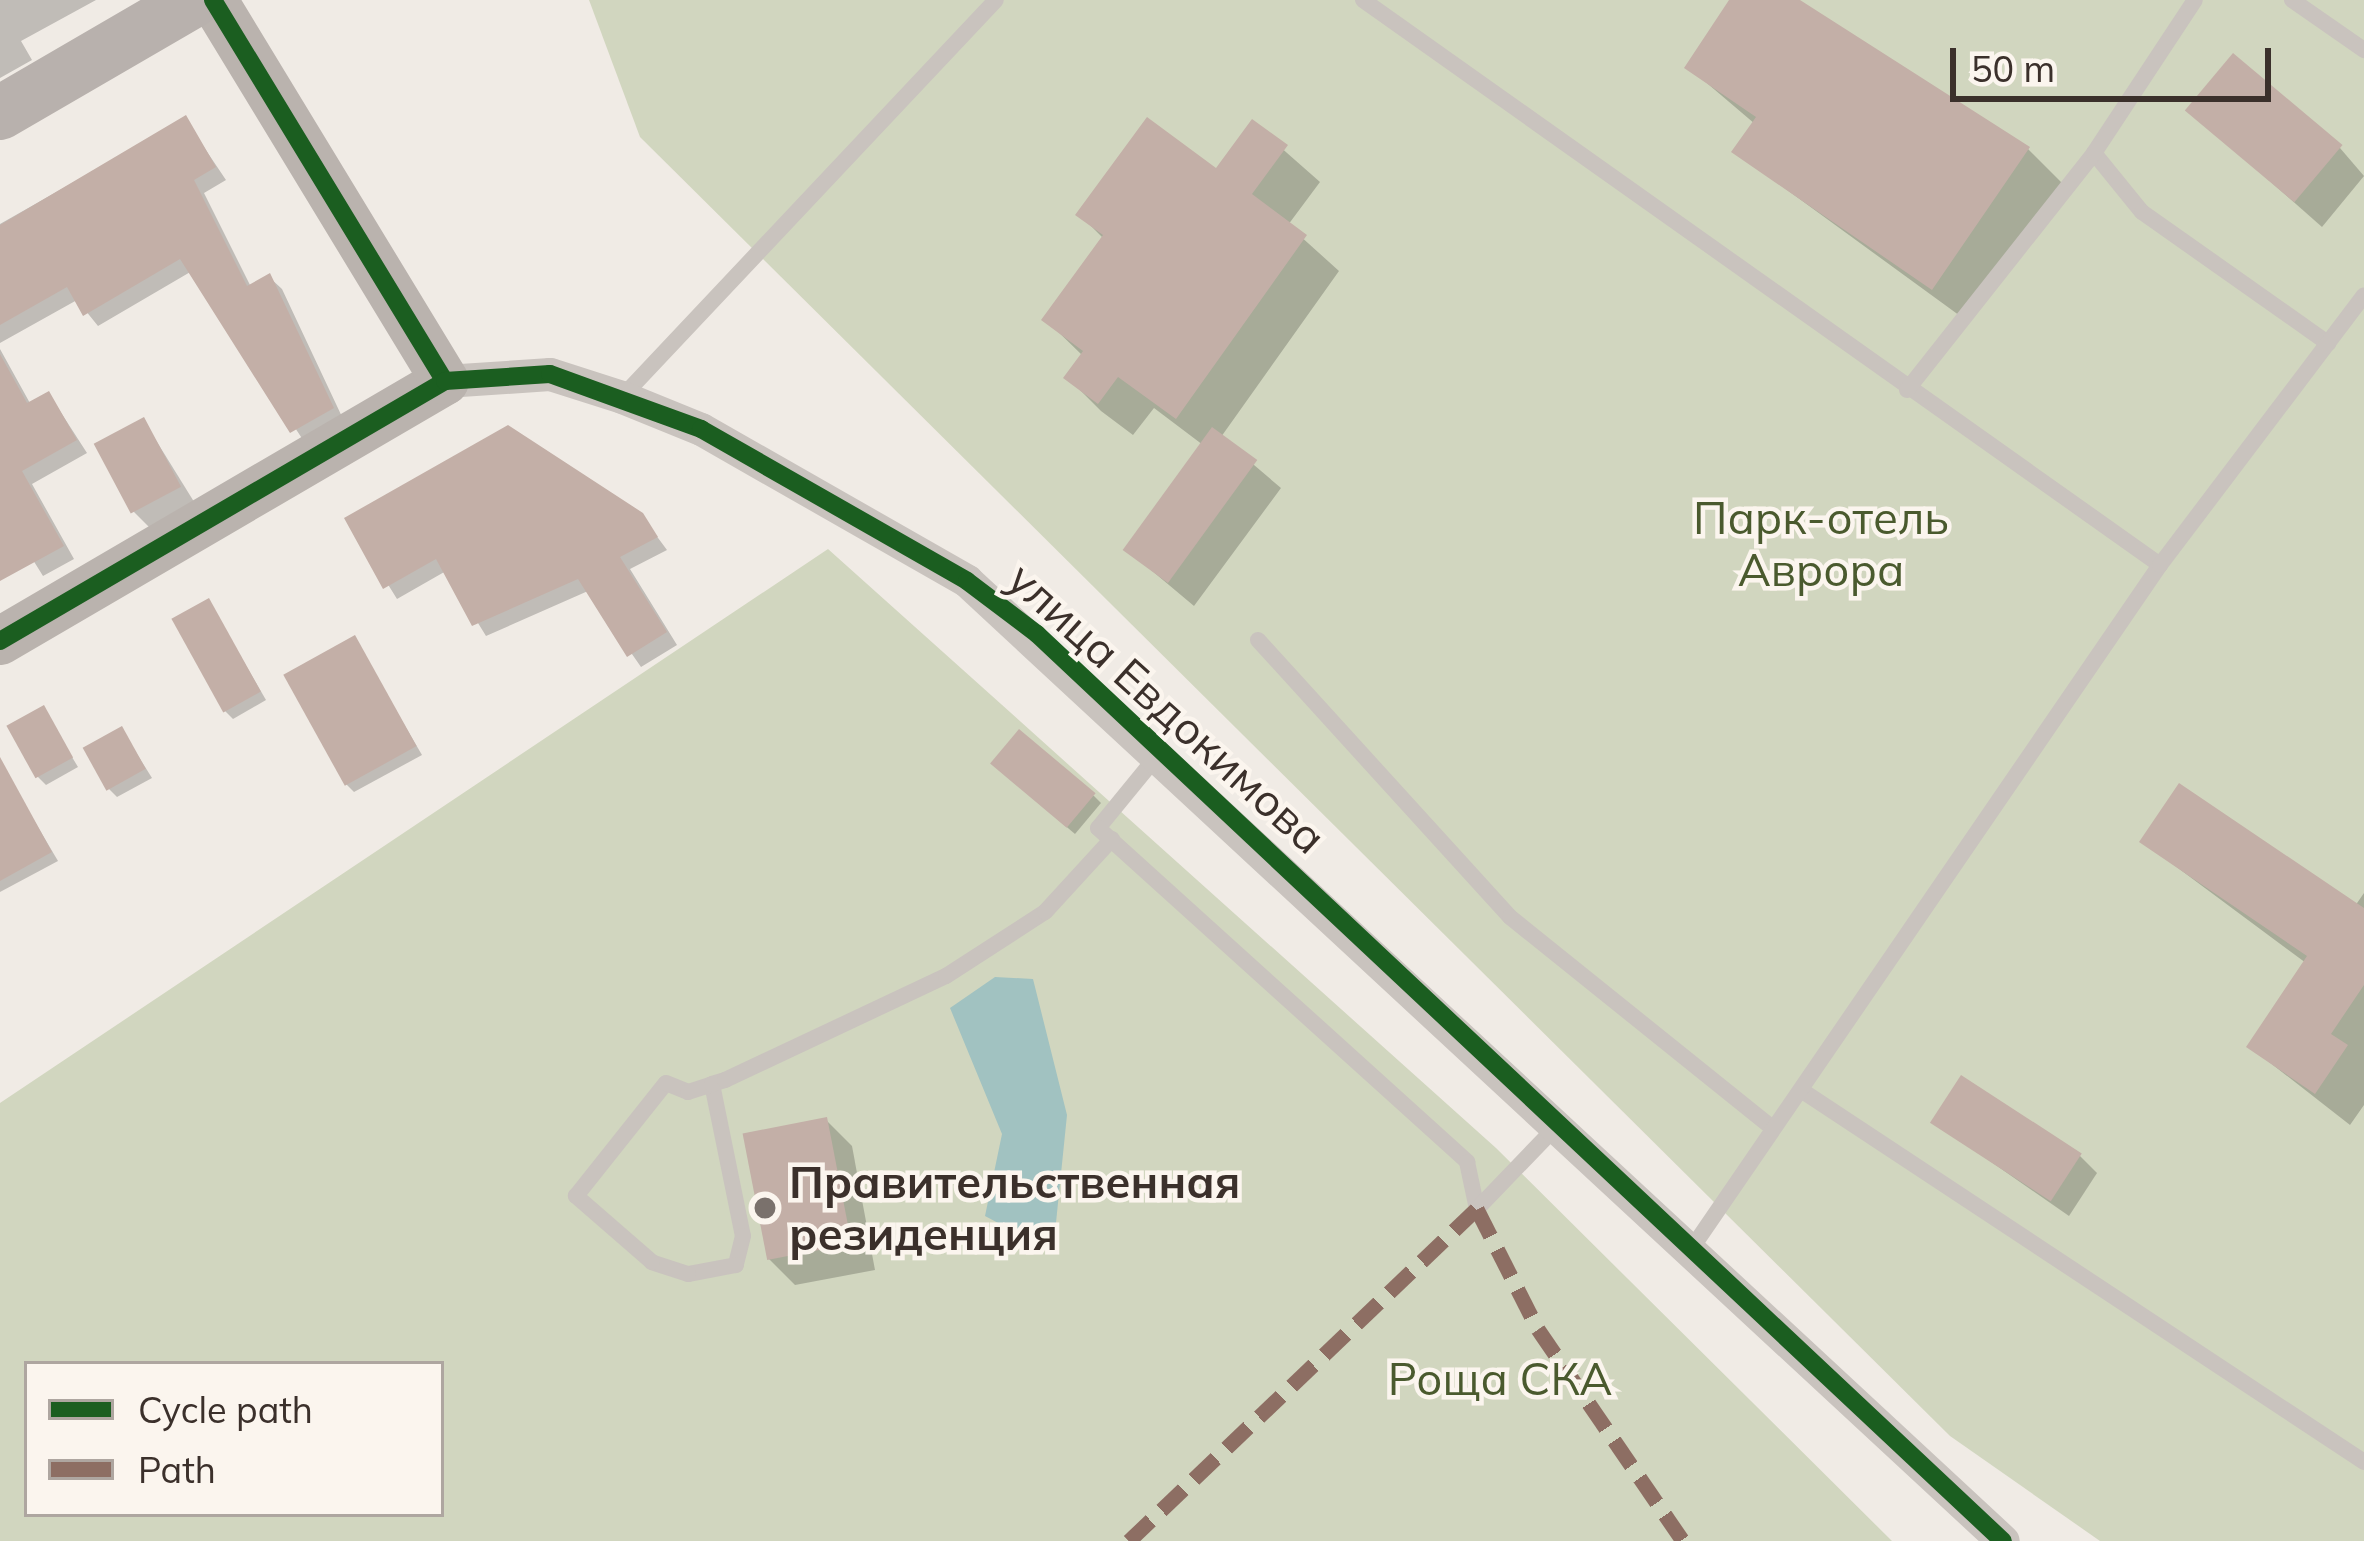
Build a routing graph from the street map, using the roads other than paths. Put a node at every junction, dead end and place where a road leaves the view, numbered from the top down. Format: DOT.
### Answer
graph roads {
  1 [pos="194,0"];
  2 [pos="213,0"];
  3 [pos="996,0"];
  4 [pos="1363,0"];
  5 [pos="2195,0"];
  6 [pos="2292,0"];
  7 [pos="2364,50"];
  8 [pos="0,113"];
  9 [pos="2094,153"];
  10 [pos="2364,295"];
  11 [pos="2328,343"];
  12 [pos="445,381"];
  13 [pos="1907,390"];
  14 [pos="622,397"];
  15 [pos="2160,565"];
  16 [pos="1258,640"];
  17 [pos="0,641"];
  18 [pos="1161,751"];
  19 [pos="1112,838"];
  20 [pos="712,1084"];
  21 [pos="1804,1092"];
  22 [pos="1561,1122"];
  23 [pos="1767,1124"];
  24 [pos="1694,1245"];
  25 [pos="2364,1462"];
  26 [pos="2003,1541"];
  1 -- 8 [label="main road"];
  2 -- 12 [label="street"];
  3 -- 14 [label="lane"];
  4 -- 13 [label="lane"];
  5 -- 9 [label="lane"];
  6 -- 7 [label="lane"];
  9 -- 11 [label="lane"];
  9 -- 13 [label="lane"];
  10 -- 11 [label="lane"];
  11 -- 15 [label="lane"];
  12 -- 14 [label="street, улица Евдокимова"];
  12 -- 17 [label="street"];
  13 -- 15 [label="lane"];
  14 -- 18 [label="street, улица Евдокимова"];
  15 -- 21 [label="lane"];
  16 -- 23 [label="lane"];
  18 -- 19 [label="lane"];
  18 -- 22 [label="street, улица Евдокимова"];
  19 -- 20 [label="lane"];
  19 -- 22 [label="lane"];
  20 -- 20 [label="lane"];
  21 -- 23 [label="lane"];
  21 -- 25 [label="lane"];
  22 -- 24 [label="street, улица Евдокимова"];
  23 -- 24 [label="lane"];
  24 -- 26 [label="street, улица Евдокимова"];
}
